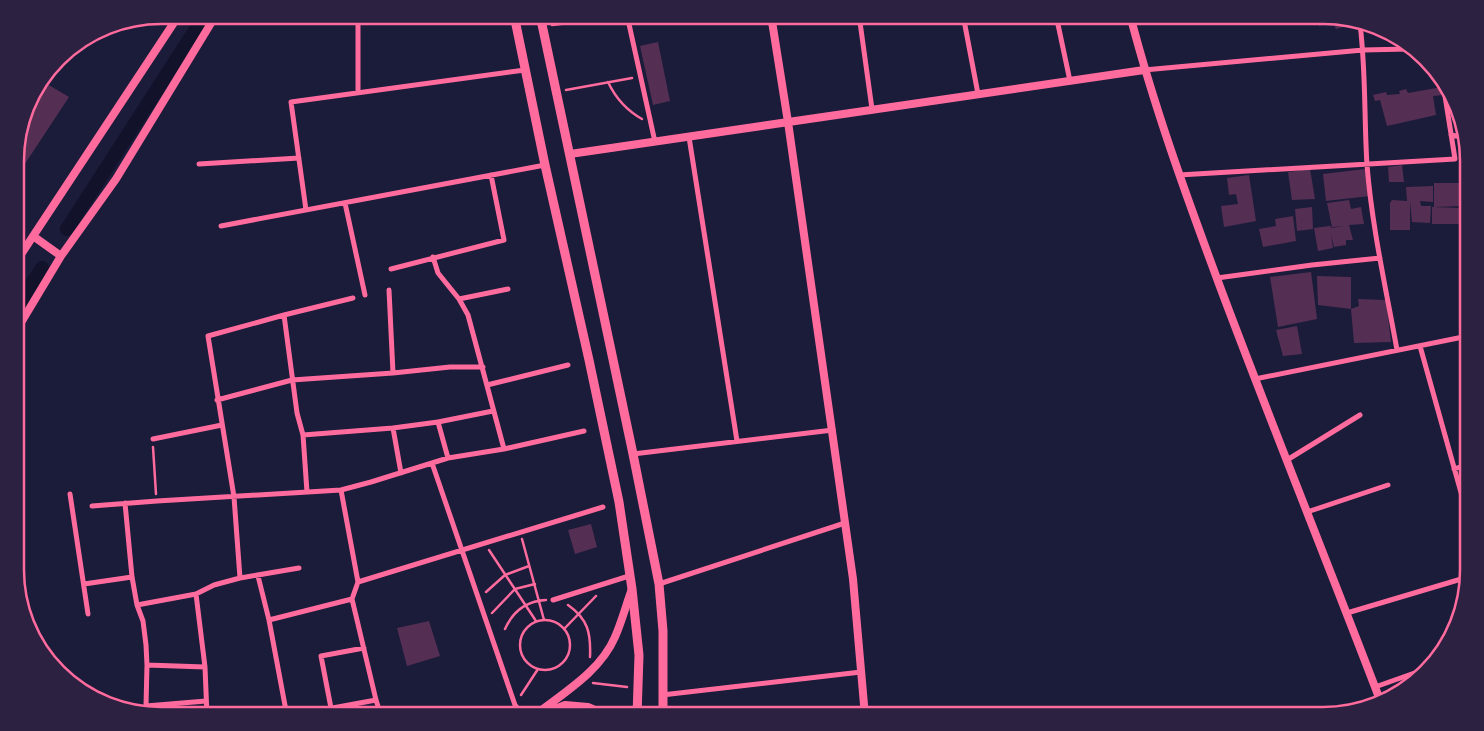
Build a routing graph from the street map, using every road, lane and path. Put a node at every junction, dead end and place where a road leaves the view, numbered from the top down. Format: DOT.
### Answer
graph roads {
  1 [pos="174,24"];
  2 [pos="211,24"];
  3 [pos="358,24"];
  4 [pos="516,24"];
  5 [pos="560,24"];
  6 [pos="629,24"];
  7 [pos="772,24"];
  8 [pos="860,24"];
  9 [pos="965,24"];
  10 [pos="1058,24"];
  11 [pos="1132,24"];
  12 [pos="543,26"];
  13 [pos="1361,29"];
  14 [pos="1401,48"];
  15 [pos="1363,50"];
  16 [pos="525,70"];
  17 [pos="1144,70"];
  18 [pos="640,76"];
  19 [pos="1070,81"];
  20 [pos="608,82"];
  21 [pos="358,92"];
  22 [pos="557,92"];
  23 [pos="978,94"];
  24 [pos="1445,99"];
  25 [pos="872,109"];
  26 [pos="788,122"];
  27 [pos="651,123"];
  28 [pos="1451,135"];
  29 [pos="1458,136"];
  30 [pos="689,137"];
  31 [pos="655,142"];
  32 [pos="570,154"];
  33 [pos="299,158"];
  34 [pos="199,164"];
  35 [pos="1367,164"];
  36 [pos="545,165"];
  37 [pos="491,175"];
  38 [pos="1179,175"];
  39 [pos="345,202"];
  40 [pos="306,210"];
  41 [pos="221,226"];
  42 [pos="33,236"];
  43 [pos="24,250"];
  44 [pos="62,256"];
  45 [pos="433,257"];
  46 [pos="1380,258"];
  47 [pos="391,269"];
  48 [pos="1217,278"];
  49 [pos="508,289"];
  50 [pos="389,290"];
  51 [pos="365,295"];
  52 [pos="353,298"];
  53 [pos="459,299"];
  54 [pos="284,315"];
  55 [pos="24,318"];
  56 [pos="1460,338"];
  57 [pos="1420,346"];
  58 [pos="1397,350"];
  59 [pos="568,364"];
  60 [pos="483,367"];
  61 [pos="393,373"];
  62 [pos="1254,379"];
  63 [pos="292,380"];
  64 [pos="487,385"];
  65 [pos="217,400"];
  66 [pos="493,410"];
  67 [pos="1360,415"];
  68 [pos="438,422"];
  69 [pos="222,425"];
  70 [pos="393,428"];
  71 [pos="833,430"];
  72 [pos="584,431"];
  73 [pos="303,435"];
  74 [pos="153,439"];
  75 [pos="736,441"];
  76 [pos="504,449"];
  77 [pos="633,454"];
  78 [pos="448,458"];
  79 [pos="1286,460"];
  80 [pos="432,463"];
  81 [pos="1460,466"];
  82 [pos="1454,468"];
  83 [pos="401,472"];
  84 [pos="1388,486"];
  85 [pos="1460,489"];
  86 [pos="341,490"];
  87 [pos="307,492"];
  88 [pos="70,494"];
  89 [pos="234,497"];
  90 [pos="156,501"];
  91 [pos="126,503"];
  92 [pos="92,506"];
  93 [pos="603,507"];
  94 [pos="1307,512"];
  95 [pos="845,523"];
  96 [pos="520,533"];
  97 [pos="485,544"];
  98 [pos="463,551"];
  99 [pos="529,566"];
  100 [pos="299,568"];
  101 [pos="506,575"];
  102 [pos="258,576"];
  103 [pos="629,576"];
  104 [pos="132,577"];
  105 [pos="240,578"];
  106 [pos="1460,579"];
  107 [pos="358,582"];
  108 [pos="609,582"];
  109 [pos="84,584"];
  110 [pos="535,584"];
  111 [pos="659,584"];
  112 [pos="515,589"];
  113 [pos="632,589"];
  114 [pos="196,594"];
  115 [pos="479,598"];
  116 [pos="352,599"];
  117 [pos="539,600"];
  118 [pos="553,600"];
  119 [pos="137,605"];
  120 [pos="1347,613"];
  121 [pos="88,614"];
  122 [pos="579,614"];
  123 [pos="486,619"];
  124 [pos="268,620"];
  125 [pos="544,620"];
  126 [pos="536,621"];
  127 [pos="505,629"];
  128 [pos="564,629"];
  129 [pos="364,648"];
  130 [pos="147,665"];
  131 [pos="205,667"];
  132 [pos="538,669"];
  133 [pos="861,672"];
  134 [pos="1414,673"];
  135 [pos="588,674"];
  136 [pos="579,682"];
  137 [pos="1375,687"];
  138 [pos="638,688"];
  139 [pos="1378,695"];
  140 [pos="662,696"];
  141 [pos="376,700"];
  142 [pos="206,701"];
  143 [pos="515,705"];
  144 [pos="146,706"];
  145 [pos="206,707"];
  146 [pos="286,707"];
  147 [pos="331,707"];
  148 [pos="337,707"];
  149 [pos="378,707"];
  150 [pos="546,707"];
  151 [pos="560,707"];
  152 [pos="590,707"];
  153 [pos="637,707"];
  154 [pos="663,707"];
  155 [pos="864,707"];
  1 -- 42 [label="street"];
  2 -- 44 [label="street"];
  3 -- 21 [label="street"];
  4 -- 16 [label="main road"];
  5 -- 12 [label="path"];
  6 -- 18 [label="street"];
  7 -- 26 [label="street"];
  8 -- 25 [label="street"];
  9 -- 23 [label="street"];
  10 -- 19 [label="street"];
  11 -- 17 [label="street"];
  12 -- 22 [label="main road"];
  13 -- 15 [label="street"];
  14 -- 15 [label="street"];
  15 -- 17 [label="street"];
  15 -- 35 [label="street"];
  16 -- 21 [label="street"];
  16 -- 36 [label="main road"];
  17 -- 19 [label="street"];
  17 -- 38 [label="street"];
  18 -- 20 [label="path"];
  18 -- 27 [label="street"];
  19 -- 23 [label="street"];
  20 -- 22 [label="path"];
  20 -- 27 [label="path"];
  21 -- 33 [label="street"];
  22 -- 32 [label="main road"];
  23 -- 25 [label="street"];
  24 -- 28 [label="street"];
  25 -- 26 [label="street"];
  26 -- 30 [label="street"];
  26 -- 71 [label="street"];
  27 -- 31 [label="street"];
  28 -- 29 [label="street"];
  28 -- 35 [label="street"];
  30 -- 31 [label="street"];
  30 -- 75 [label="street"];
  31 -- 32 [label="street"];
  32 -- 77 [label="main road"];
  33 -- 34 [label="street"];
  33 -- 40 [label="street"];
  35 -- 38 [label="street"];
  35 -- 46 [label="street"];
  36 -- 37 [label="street"];
  36 -- 103 [label="main road"];
  37 -- 39 [label="street"];
  37 -- 45 [label="street"];
  38 -- 48 [label="street"];
  39 -- 40 [label="street"];
  39 -- 51 [label="street"];
  40 -- 41 [label="street"];
  42 -- 43 [label="street"];
  42 -- 44 [label="street"];
  44 -- 55 [label="street"];
  45 -- 47 [label="street"];
  45 -- 53 [label="street"];
  46 -- 48 [label="street"];
  46 -- 58 [label="street"];
  48 -- 62 [label="street"];
  49 -- 53 [label="street"];
  50 -- 61 [label="street"];
  52 -- 54 [label="street"];
  53 -- 60 [label="street"];
  54 -- 63 [label="street"];
  54 -- 65 [label="street"];
  56 -- 57 [label="street"];
  57 -- 58 [label="street"];
  57 -- 82 [label="street"];
  58 -- 62 [label="street"];
  59 -- 64 [label="street"];
  60 -- 61 [label="street"];
  60 -- 64 [label="street"];
  61 -- 63 [label="street"];
  62 -- 79 [label="street"];
  63 -- 65 [label="street"];
  63 -- 73 [label="street"];
  64 -- 66 [label="street"];
  65 -- 69 [label="street"];
  66 -- 68 [label="street"];
  66 -- 76 [label="street"];
  67 -- 79 [label="street"];
  68 -- 70 [label="street"];
  68 -- 78 [label="street"];
  69 -- 74 [label="street"];
  69 -- 89 [label="street"];
  70 -- 73 [label="street"];
  70 -- 83 [label="street"];
  71 -- 75 [label="street"];
  71 -- 95 [label="street"];
  72 -- 76 [label="street"];
  73 -- 87 [label="street"];
  74 -- 90 [label="path"];
  75 -- 77 [label="street"];
  76 -- 78 [label="street"];
  77 -- 111 [label="main road"];
  78 -- 80 [label="street"];
  79 -- 94 [label="street"];
  80 -- 83 [label="street"];
  80 -- 98 [label="street"];
  81 -- 82 [label="street"];
  82 -- 85 [label="street"];
  83 -- 86 [label="street"];
  84 -- 94 [label="street"];
  86 -- 87 [label="street"];
  86 -- 107 [label="street"];
  87 -- 89 [label="street"];
  88 -- 109 [label="street"];
  89 -- 90 [label="street"];
  89 -- 105 [label="street"];
  90 -- 91 [label="street"];
  91 -- 92 [label="street"];
  91 -- 104 [label="street"];
  93 -- 96 [label="street"];
  94 -- 120 [label="street"];
  95 -- 111 [label="street"];
  95 -- 133 [label="street"];
  96 -- 97 [label="street"];
  96 -- 99 [label="path"];
  97 -- 98 [label="street"];
  97 -- 101 [label="path"];
  98 -- 107 [label="street"];
  98 -- 115 [label="street"];
  99 -- 101 [label="path"];
  99 -- 110 [label="path"];
  100 -- 102 [label="street"];
  101 -- 112 [label="path"];
  101 -- 115 [label="path"];
  102 -- 105 [label="street"];
  102 -- 124 [label="street"];
  103 -- 108 [label="street"];
  103 -- 113 [label="main road"];
  104 -- 109 [label="street"];
  104 -- 119 [label="street"];
  105 -- 114 [label="street"];
  106 -- 120 [label="street"];
  107 -- 116 [label="street"];
  108 -- 118 [label="street"];
  108 -- 122 [label="path"];
  109 -- 121 [label="street"];
  110 -- 112 [label="path"];
  110 -- 117 [label="path"];
  111 -- 140 [label="main road"];
  112 -- 123 [label="path"];
  112 -- 126 [label="path"];
  113 -- 135 [label="street"];
  113 -- 138 [label="main road"];
  114 -- 119 [label="street"];
  114 -- 131 [label="street"];
  115 -- 123 [label="street"];
  116 -- 124 [label="street"];
  116 -- 129 [label="street"];
  117 -- 118 [label="path"];
  117 -- 125 [label="path"];
  117 -- 127 [label="path"];
  118 -- 122 [label="path"];
  119 -- 130 [label="street"];
  120 -- 137 [label="street"];
  122 -- 128 [label="path"];
  122 -- 135 [label="path"];
  123 -- 143 [label="street"];
  124 -- 146 [label="street"];
  125 -- 126 [label="path"];
  125 -- 128 [label="path"];
  126 -- 132 [label="path"];
  128 -- 132 [label="path"];
  129 -- 141 [label="street"];
  129 -- 147 [label="street"];
  130 -- 131 [label="street"];
  130 -- 144 [label="street"];
  131 -- 142 [label="street"];
  132 -- 143 [label="path"];
  133 -- 140 [label="street"];
  133 -- 155 [label="street"];
  134 -- 137 [label="street"];
  135 -- 136 [label="street"];
  136 -- 138 [label="path"];
  136 -- 150 [label="street"];
  137 -- 139 [label="street"];
  138 -- 153 [label="main road"];
  140 -- 154 [label="main road"];
  141 -- 148 [label="street"];
  141 -- 149 [label="street"];
  142 -- 144 [label="street"];
  142 -- 145 [label="street"];
  151 -- 152 [label="street"];
}
